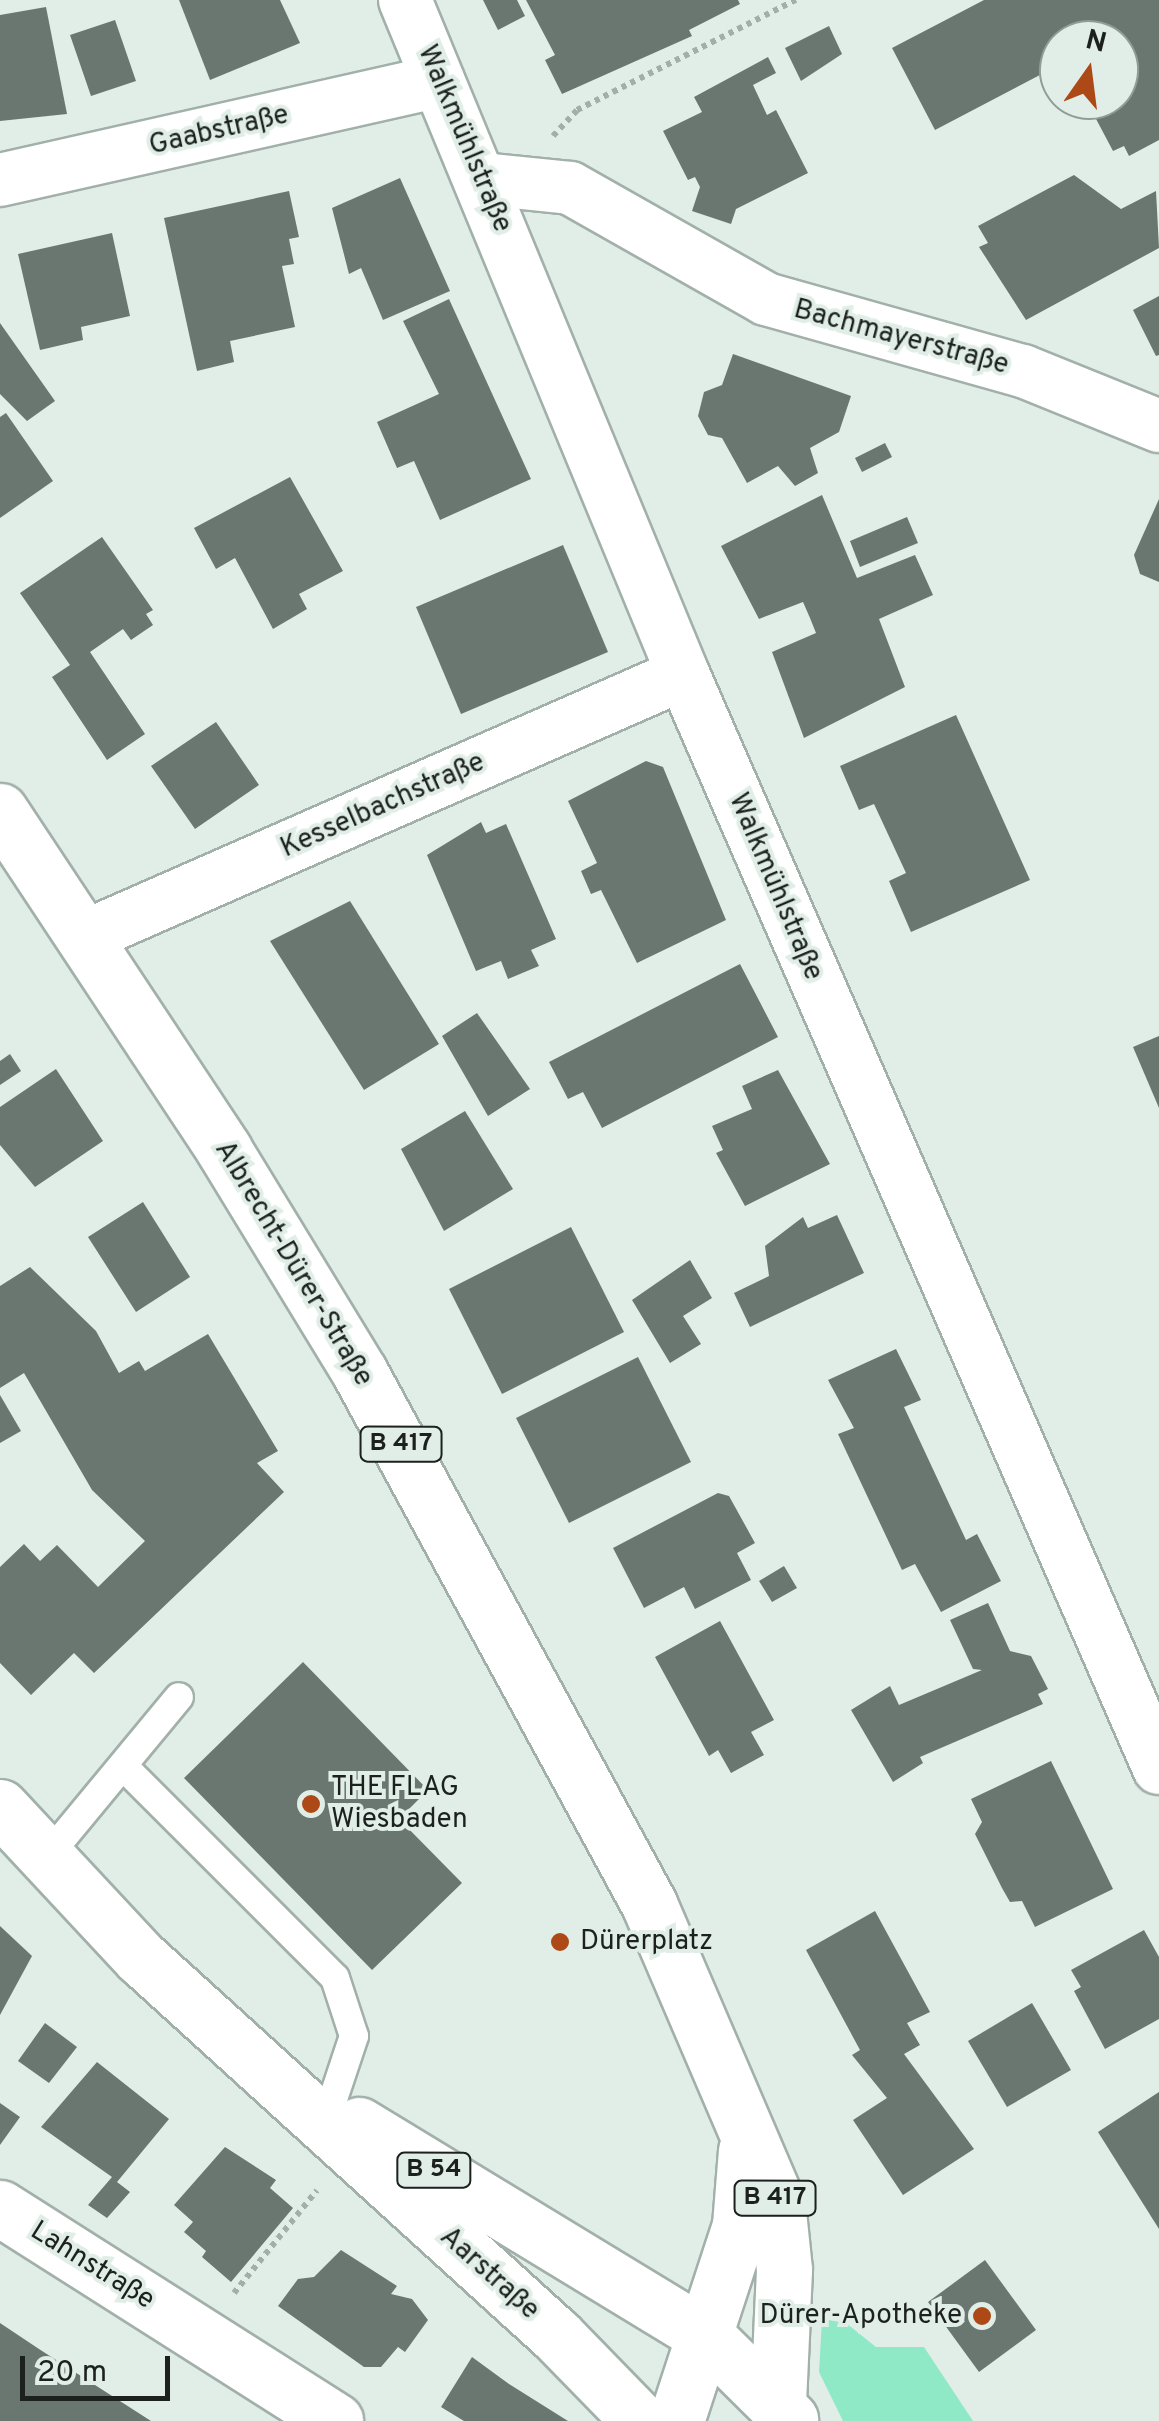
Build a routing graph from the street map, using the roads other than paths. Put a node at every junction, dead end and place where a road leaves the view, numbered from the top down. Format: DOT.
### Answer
graph roads {
  1 [pos="405,0"];
  2 [pos="438,82"];
  3 [pos="483,179"];
  4 [pos="0,180"];
  5 [pos="1159,426"];
  6 [pos="682,674"];
  7 [pos="0,811"];
  8 [pos="84,937"];
  9 [pos="180,1697"];
  10 [pos="124,1767"];
  11 [pos="1159,1768"];
  12 [pos="0,1807"];
  13 [pos="45,1859"];
  14 [pos="242,2052"];
  15 [pos="330,2108"];
  16 [pos="741,2112"];
  17 [pos="0,2208"];
  18 [pos="704,2335"];
  19 [pos="785,2412"];
  20 [pos="335,2421"];
  21 [pos="640,2421"];
  22 [pos="676,2421"];
  1 -- 2 [label="street, Walkmühlstraße"];
  2 -- 3 [label="street, Walkmühlstraße"];
  2 -- 4 [label="street, Gaabstraße"];
  3 -- 5 [label="street, Bachmayerstraße"];
  3 -- 6 [label="street, Walkmühlstraße"];
  6 -- 8 [label="street, Kesselbachstraße"];
  6 -- 11 [label="street, Walkmühlstraße"];
  7 -- 8 [label="main road, Albrecht-Dürer-Straße / B 417"];
  8 -- 16 [label="main road, Albrecht-Dürer-Straße / B 417"];
  9 -- 10 [label="lane"];
  10 -- 13 [label="lane"];
  10 -- 15 [label="lane"];
  12 -- 13 [label="main road, Aarstraße / B 54"];
  13 -- 14 [label="main road, Aarstraße / B 54"];
  14 -- 15 [label="main road, Aarstraße / B 54"];
  14 -- 21 [label="main road, Aarstraße / B 54"];
  15 -- 18 [label="main road, Aarstraße / B 54"];
  16 -- 18 [label="main road, Albrecht-Dürer-Straße / B 417"];
  16 -- 19 [label="main road, Albrecht-Dürer-Straße / B 417"];
  17 -- 20 [label="main road, Lahnstraße"];
  18 -- 19 [label="main road, B 54"];
  18 -- 22 [label="main road, Albrecht-Dürer-Straße"];
}
